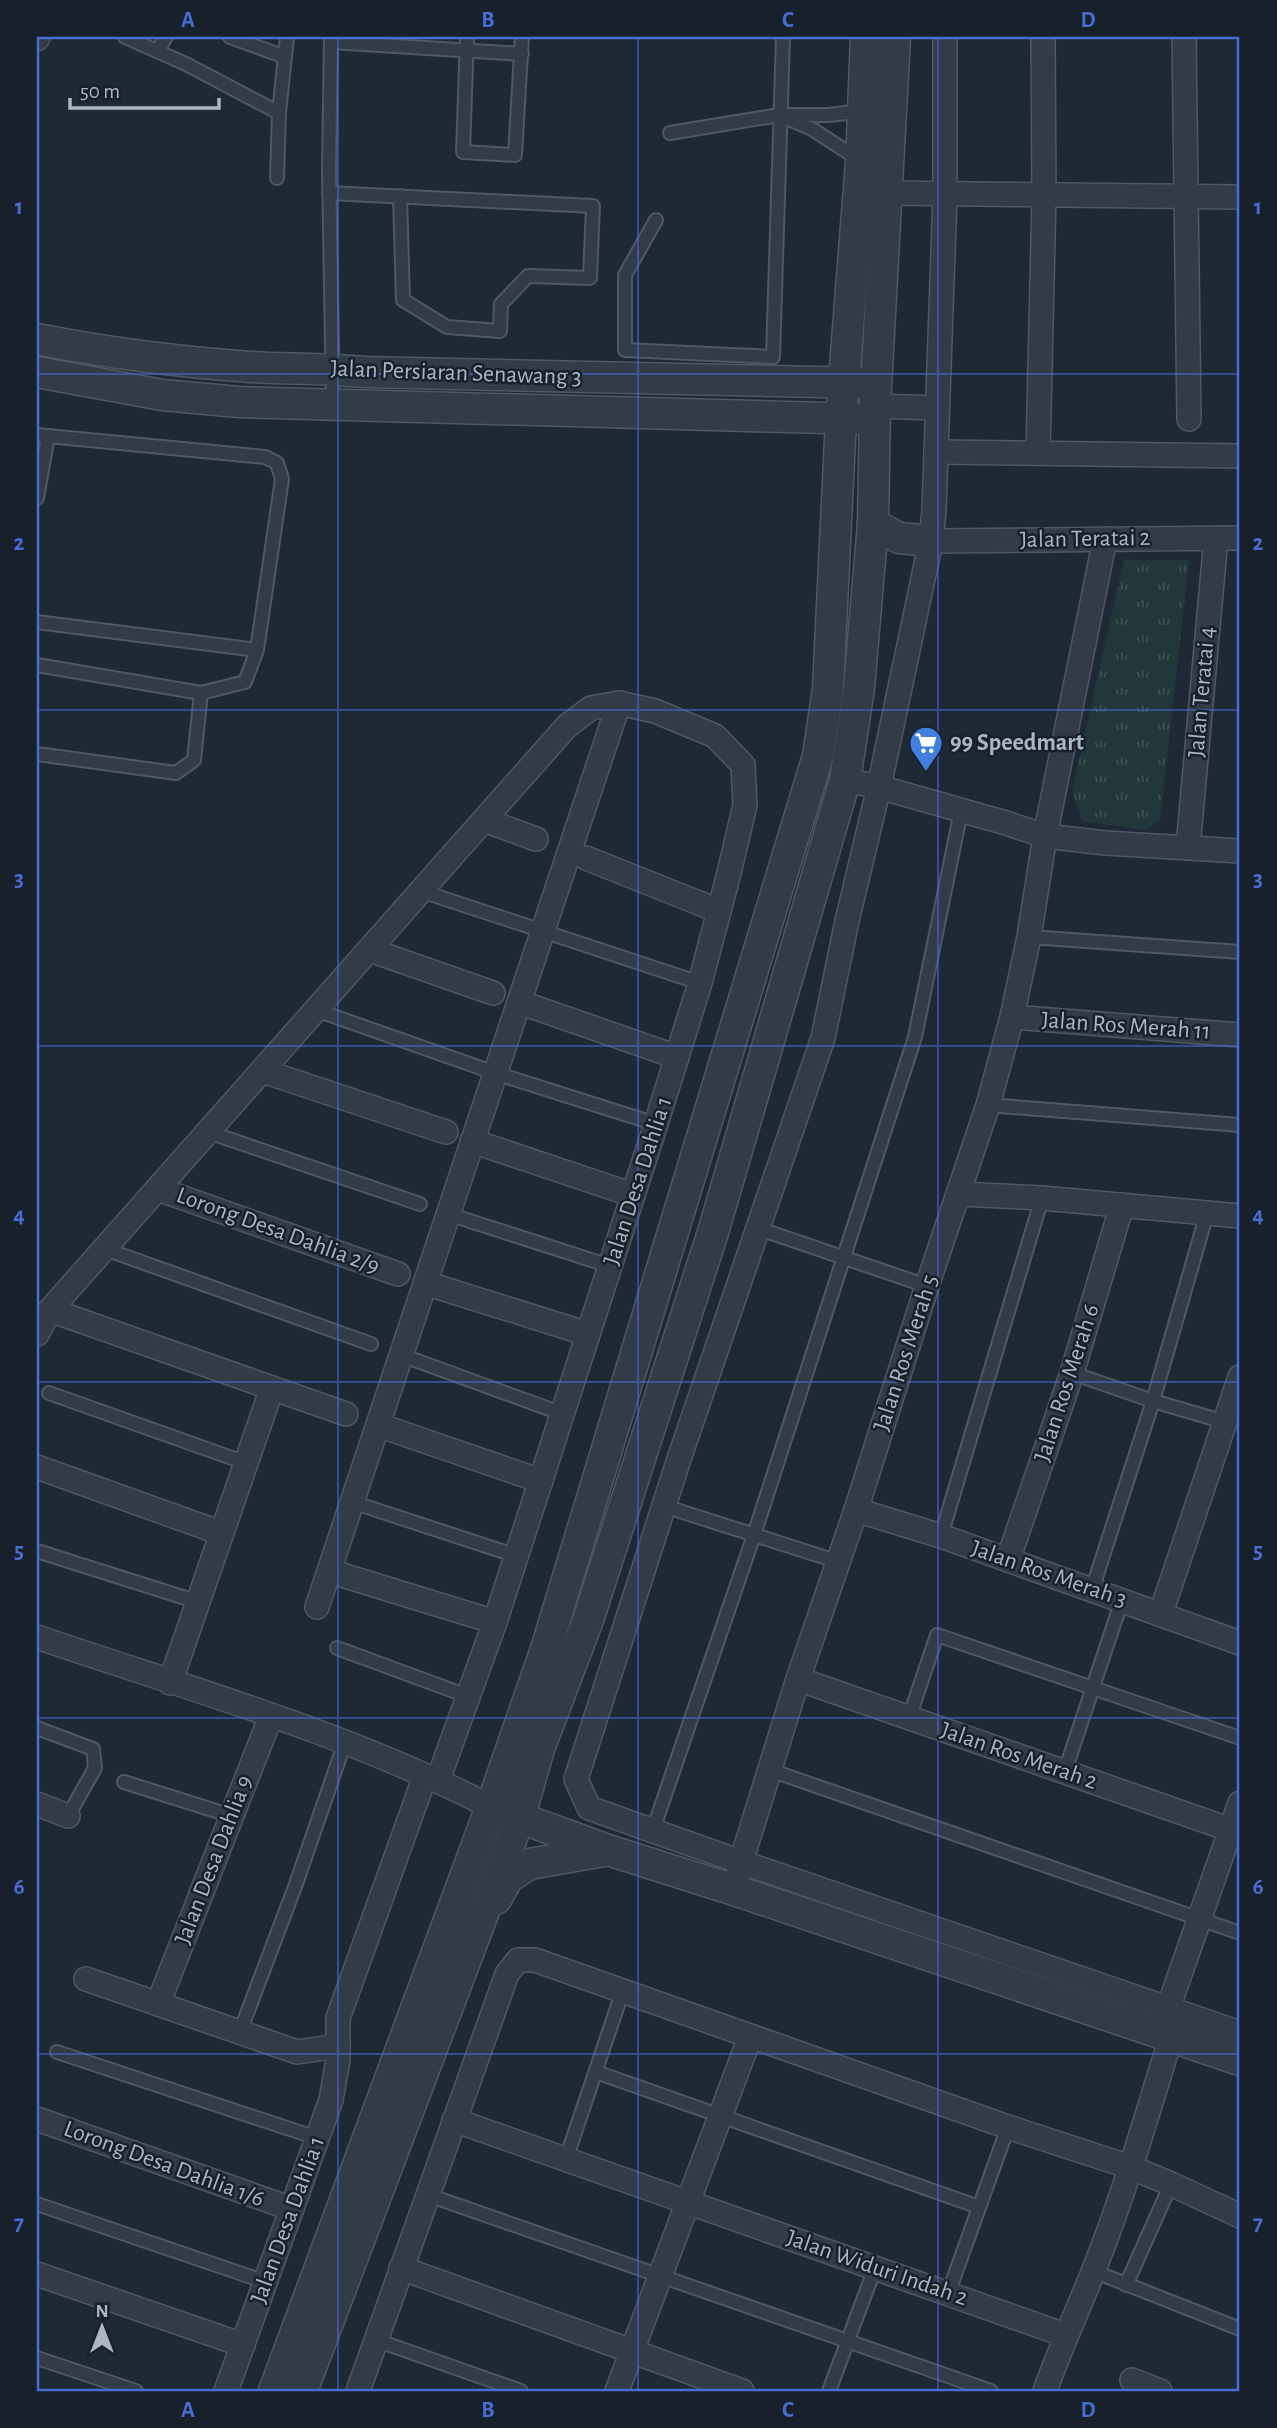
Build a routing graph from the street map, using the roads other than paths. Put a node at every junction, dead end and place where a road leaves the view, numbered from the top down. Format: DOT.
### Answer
graph roads {
  1 [pos="125,37"];
  2 [pos="166,37"];
  3 [pos="230,37"];
  4 [pos="287,37"];
  5 [pos="522,37"];
  6 [pos="783,37"];
  7 [pos="866,37"];
  8 [pos="895,37"];
  9 [pos="945,37"];
  10 [pos="1043,37"];
  11 [pos="1184,37"];
  12 [pos="331,40"];
  13 [pos="467,43"];
  14 [pos="157,51"];
  15 [pos="522,54"];
  16 [pos="285,57"];
  17 [pos="878,102"];
  18 [pos="279,113"];
  19 [pos="779,115"];
  20 [pos="670,133"];
  21 [pos="861,162"];
  22 [pos="277,178"];
  23 [pos="329,193"];
  24 [pos="888,193"];
  25 [pos="945,195"];
  26 [pos="400,196"];
  27 [pos="1044,196"];
  28 [pos="1185,197"];
  29 [pos="1240,197"];
  30 [pos="656,220"];
  31 [pos="37,339"];
  32 [pos="332,369"];
  33 [pos="37,372"];
  34 [pos="844,382"];
  35 [pos="875,403"];
  36 [pos="333,406"];
  37 [pos="937,408"];
  38 [pos="841,418"];
  39 [pos="1189,419"];
  40 [pos="42,436"];
  41 [pos="936,452"];
  42 [pos="1038,453"];
  43 [pos="1240,456"];
  44 [pos="37,498"];
  45 [pos="873,524"];
  46 [pos="1216,538"];
  47 [pos="1240,538"];
  48 [pos="1105,539"];
  49 [pos="930,541"];
  50 [pos="37,622"];
  51 [pos="257,650"];
  52 [pos="37,665"];
  53 [pos="201,693"];
  54 [pos="619,703"];
  55 [pos="37,754"];
  56 [pos="845,780"];
  57 [pos="879,787"];
  58 [pos="961,811"];
  59 [pos="484,820"];
  60 [pos="1045,836"];
  61 [pos="536,839"];
  62 [pos="1188,847"];
  63 [pos="1240,851"];
  64 [pos="586,858"];
  65 [pos="421,891"];
  66 [pos="719,911"];
  67 [pos="543,931"];
  68 [pos="1029,937"];
  69 [pos="370,950"];
  70 [pos="1240,953"];
  71 [pos="700,982"];
  72 [pos="493,993"];
  73 [pos="519,1002"];
  74 [pos="316,1010"];
  75 [pos="1012,1017"];
  76 [pos="1240,1035"];
  77 [pos="677,1057"];
  78 [pos="262,1071"];
  79 [pos="495,1073"];
  80 [pos="988,1105"];
  81 [pos="656,1124"];
  82 [pos="1240,1125"];
  83 [pos="208,1132"];
  84 [pos="446,1132"];
  85 [pos="472,1141"];
  86 [pos="158,1188"];
  87 [pos="959,1194"];
  88 [pos="633,1195"];
  89 [pos="1042,1198"];
  90 [pos="420,1204"];
  91 [pos="1122,1205"];
  92 [pos="1207,1213"];
  93 [pos="448,1214"];
  94 [pos="1240,1216"];
  95 [pos="757,1228"];
  96 [pos="105,1249"];
  97 [pos="845,1258"];
  98 [pos="610,1266"];
  99 [pos="398,1274"];
  100 [pos="425,1283"];
  101 [pos="927,1286"];
  102 [pos="51,1310"];
  103 [pos="37,1334"];
  104 [pos="588,1334"];
  105 [pos="371,1344"];
  106 [pos="401,1355"];
  107 [pos="1072,1373"];
  108 [pos="1240,1377"];
  109 [pos="272,1388"];
  110 [pos="49,1394"];
  111 [pos="1153,1401"];
  112 [pos="563,1413"];
  113 [pos="346,1414"];
  114 [pos="1225,1422"];
  115 [pos="377,1425"];
  116 [pos="246,1463"];
  117 [pos="37,1467"];
  118 [pos="541,1481"];
  119 [pos="352,1502"];
  120 [pos="664,1506"];
  121 [pos="856,1510"];
  122 [pos="221,1533"];
  123 [pos="754,1535"];
  124 [pos="941,1536"];
  125 [pos="37,1551"];
  126 [pos="517,1556"];
  127 [pos="1007,1560"];
  128 [pos="839,1562"];
  129 [pos="329,1571"];
  130 [pos="1092,1590"];
  131 [pos="1122,1600"];
  132 [pos="198,1602"];
  133 [pos="317,1607"];
  134 [pos="1161,1613"];
  135 [pos="495,1622"];
  136 [pos="37,1637"];
  137 [pos="1240,1643"];
  138 [pos="337,1648"];
  139 [pos="798,1679"];
  140 [pos="170,1683"];
  141 [pos="1092,1688"];
  142 [pos="470,1697"];
  143 [pos="271,1716"];
  144 [pos="909,1718"];
  145 [pos="37,1728"];
  146 [pos="1240,1738"];
  147 [pos="345,1742"];
  148 [pos="539,1749"];
  149 [pos="770,1770"];
  150 [pos="1065,1771"];
  151 [pos="432,1778"];
  152 [pos="124,1782"];
  153 [pos="1240,1803"];
  154 [pos="37,1804"];
  155 [pos="491,1807"];
  156 [pos="68,1816"];
  157 [pos="232,1816"];
  158 [pos="519,1819"];
  159 [pos="653,1830"];
  160 [pos="1236,1831"];
  161 [pos="608,1850"];
  162 [pos="738,1876"];
  163 [pos="1200,1920"];
  164 [pos="1240,1933"];
  165 [pos="471,1942"];
  166 [pos="86,1979"];
  167 [pos="622,1993"];
  168 [pos="158,2004"];
  169 [pos="1167,2025"];
  170 [pos="240,2032"];
  171 [pos="1240,2033"];
  172 [pos="750,2037"];
  173 [pos="338,2046"];
  174 [pos="57,2052"];
  175 [pos="1240,2060"];
  176 [pos="596,2072"];
  177 [pos="720,2116"];
  178 [pos="37,2119"];
  179 [pos="454,2120"];
  180 [pos="1007,2127"];
  181 [pos="317,2138"];
  182 [pos="566,2159"];
  183 [pos="1130,2167"];
  184 [pos="1171,2183"];
  185 [pos="428,2195"];
  186 [pos="688,2202"];
  187 [pos="37,2204"];
  188 [pos="979,2207"];
  189 [pos="292,2210"];
  190 [pos="1240,2216"];
  191 [pos="401,2268"];
  192 [pos="875,2268"];
  193 [pos="1093,2271"];
  194 [pos="37,2274"];
  195 [pos="661,2276"];
  196 [pos="266,2282"];
  197 [pos="1126,2285"];
  198 [pos="948,2294"];
  199 [pos="1240,2329"];
  200 [pos="1065,2335"];
  201 [pos="376,2340"];
  202 [pos="848,2341"];
  203 [pos="243,2345"];
  204 [pos="632,2352"];
  205 [pos="37,2358"];
  206 [pos="1132,2380"];
  207 [pos="136,2391"];
  208 [pos="226,2391"];
  209 [pos="274,2391"];
  210 [pos="302,2391"];
  211 [pos="358,2391"];
  212 [pos="521,2391"];
  213 [pos="617,2391"];
  214 [pos="742,2391"];
  215 [pos="829,2391"];
  216 [pos="991,2391"];
  217 [pos="1045,2391"];
  218 [pos="1160,2391"];
  1 -- 14 [label="lane"];
  2 -- 14 [label="lane"];
  3 -- 16 [label="lane"];
  4 -- 16 [label="lane"];
  5 -- 15 [label="lane"];
  6 -- 19 [label="lane"];
  7 -- 17 [label="street"];
  8 -- 17 [label="street"];
  9 -- 25 [label="street"];
  10 -- 27 [label="street"];
  11 -- 28 [label="street"];
  12 -- 13 [label="lane"];
  12 -- 23 [label="lane"];
  13 -- 15 [label="lane"];
  13 -- 15 [label="lane"];
  14 -- 18 [label="lane"];
  16 -- 18 [label="lane"];
  17 -- 19 [label="lane"];
  17 -- 21 [label="street"];
  17 -- 24 [label="street"];
  18 -- 22 [label="lane"];
  19 -- 20 [label="lane"];
  19 -- 21 [label="lane"];
  19 -- 30 [label="lane"];
  21 -- 34 [label="street"];
  23 -- 26 [label="lane"];
  23 -- 32 [label="lane"];
  24 -- 25 [label="street"];
  24 -- 35 [label="street"];
  25 -- 27 [label="street"];
  25 -- 37 [label="street"];
  26 -- 26 [label="lane"];
  27 -- 28 [label="street"];
  27 -- 42 [label="street"];
  28 -- 29 [label="street"];
  28 -- 39 [label="street"];
  31 -- 32 [label="street, Jalan Persiaran Senawang 3"];
  32 -- 34 [label="street, Jalan Persiaran Senawang 3"];
  32 -- 36 [label="lane"];
  33 -- 36 [label="street, Jalan Persiaran Senawang 3"];
  34 -- 35 [label="street, Jalan Persiaran Senawang 3"];
  34 -- 38 [label="street"];
  35 -- 37 [label="street"];
  35 -- 38 [label="street, Jalan Persiaran Senawang 3"];
  35 -- 45 [label="street"];
  36 -- 38 [label="street, Jalan Persiaran Senawang 3"];
  37 -- 41 [label="street"];
  38 -- 155 [label="street"];
  40 -- 44 [label="lane"];
  40 -- 51 [label="lane"];
  41 -- 42 [label="street"];
  41 -- 49 [label="street"];
  42 -- 43 [label="street"];
  45 -- 49 [label="street"];
  45 -- 56 [label="street"];
  46 -- 47 [label="street, Jalan Teratai 2"];
  46 -- 48 [label="street, Jalan Teratai 2"];
  46 -- 62 [label="street, Jalan Teratai 4"];
  48 -- 49 [label="street, Jalan Teratai 2"];
  48 -- 60 [label="street, Jalan Ros Merah 5"];
  49 -- 57 [label="street"];
  50 -- 51 [label="lane"];
  51 -- 53 [label="lane"];
  52 -- 53 [label="lane"];
  53 -- 55 [label="lane"];
  54 -- 59 [label="street, Jalan Desa Dahlia 1"];
  54 -- 66 [label="street, Jalan Desa Dahlia 1"];
  54 -- 67 [label="street"];
  56 -- 57 [label="street"];
  56 -- 148 [label="street"];
  57 -- 58 [label="street"];
  57 -- 95 [label="street"];
  58 -- 60 [label="street"];
  58 -- 97 [label="lane"];
  59 -- 61 [label="street"];
  59 -- 65 [label="street, Jalan Desa Dahlia 1"];
  60 -- 62 [label="street"];
  60 -- 68 [label="street, Jalan Ros Merah 5"];
  62 -- 63 [label="street"];
  64 -- 66 [label="street"];
  65 -- 67 [label="lane"];
  65 -- 69 [label="street, Jalan Desa Dahlia 1"];
  66 -- 71 [label="street, Jalan Desa Dahlia 1"];
  67 -- 71 [label="lane"];
  67 -- 73 [label="street"];
  68 -- 70 [label="lane"];
  68 -- 75 [label="street, Jalan Ros Merah 5"];
  69 -- 72 [label="street"];
  69 -- 74 [label="street, Jalan Desa Dahlia 1"];
  71 -- 77 [label="street, Jalan Desa Dahlia 1"];
  73 -- 77 [label="street"];
  73 -- 79 [label="street"];
  74 -- 78 [label="street, Jalan Desa Dahlia 1"];
  74 -- 79 [label="lane"];
  75 -- 76 [label="street, Jalan Ros Merah 11"];
  75 -- 80 [label="street, Jalan Ros Merah 5"];
  77 -- 81 [label="street, Jalan Desa Dahlia 1"];
  78 -- 83 [label="street, Jalan Desa Dahlia 1"];
  78 -- 84 [label="street"];
  79 -- 81 [label="lane"];
  79 -- 85 [label="street"];
  80 -- 82 [label="lane"];
  80 -- 87 [label="street, Jalan Ros Merah 5"];
  81 -- 88 [label="street, Jalan Desa Dahlia 1"];
  83 -- 86 [label="street, Jalan Desa Dahlia 1"];
  83 -- 90 [label="lane"];
  85 -- 88 [label="street"];
  85 -- 93 [label="street"];
  86 -- 96 [label="street, Jalan Desa Dahlia 1"];
  86 -- 99 [label="street, Lorong Desa Dahlia 2/9"];
  87 -- 89 [label="street"];
  87 -- 101 [label="street, Jalan Ros Merah 5"];
  88 -- 98 [label="street, Jalan Desa Dahlia 1"];
  89 -- 91 [label="street"];
  89 -- 124 [label="lane"];
  91 -- 92 [label="street"];
  91 -- 107 [label="street, Jalan Ros Merah 6"];
  92 -- 94 [label="street"];
  92 -- 111 [label="lane"];
  93 -- 98 [label="lane"];
  93 -- 100 [label="street"];
  95 -- 97 [label="lane"];
  95 -- 120 [label="street"];
  96 -- 102 [label="street, Jalan Desa Dahlia 1"];
  96 -- 105 [label="lane"];
  97 -- 101 [label="lane"];
  97 -- 123 [label="lane"];
  98 -- 104 [label="street, Jalan Desa Dahlia 1"];
  100 -- 104 [label="street"];
  100 -- 106 [label="street"];
  101 -- 121 [label="street, Jalan Ros Merah 5"];
  102 -- 103 [label="street, Jalan Desa Dahlia 1"];
  102 -- 109 [label="street"];
  104 -- 112 [label="street, Jalan Desa Dahlia 1"];
  106 -- 112 [label="lane"];
  106 -- 115 [label="street"];
  107 -- 111 [label="lane"];
  107 -- 127 [label="street, Jalan Ros Merah 6"];
  108 -- 114 [label="street"];
  109 -- 113 [label="street"];
  109 -- 116 [label="street"];
  110 -- 116 [label="lane"];
  111 -- 114 [label="lane"];
  111 -- 130 [label="lane"];
  112 -- 118 [label="street, Jalan Desa Dahlia 1"];
  114 -- 134 [label="street"];
  115 -- 118 [label="street"];
  115 -- 119 [label="street"];
  116 -- 122 [label="street"];
  117 -- 122 [label="street"];
  118 -- 126 [label="street, Jalan Desa Dahlia 1"];
  119 -- 126 [label="lane"];
  119 -- 129 [label="street"];
  120 -- 123 [label="lane"];
  120 -- 159 [label="street"];
  121 -- 124 [label="street, Jalan Ros Merah 3"];
  121 -- 128 [label="street, Jalan Ros Merah 5"];
  122 -- 132 [label="street"];
  123 -- 128 [label="lane"];
  123 -- 159 [label="lane"];
  124 -- 127 [label="street, Jalan Ros Merah 3"];
  125 -- 132 [label="lane"];
  126 -- 135 [label="street, Jalan Desa Dahlia 1"];
  127 -- 130 [label="street, Jalan Ros Merah 3"];
  128 -- 139 [label="street, Jalan Ros Merah 5"];
  129 -- 133 [label="street"];
  129 -- 135 [label="street"];
  130 -- 131 [label="street, Jalan Ros Merah 3"];
  131 -- 134 [label="street, Jalan Ros Merah 3"];
  131 -- 141 [label="lane"];
  132 -- 140 [label="street"];
  134 -- 137 [label="street, Jalan Ros Merah 3"];
  135 -- 142 [label="street, Jalan Desa Dahlia 1"];
  136 -- 140 [label="street"];
  138 -- 142 [label="lane"];
  139 -- 144 [label="street, Jalan Ros Merah 2"];
  139 -- 149 [label="street, Jalan Ros Merah 5"];
  140 -- 143 [label="street"];
  141 -- 144 [label="lane"];
  141 -- 146 [label="lane"];
  141 -- 150 [label="lane"];
  142 -- 151 [label="street, Jalan Desa Dahlia 1"];
  143 -- 147 [label="street"];
  143 -- 157 [label="street, Jalan Desa Dahlia 9"];
  144 -- 150 [label="street, Jalan Ros Merah 2"];
  145 -- 156 [label="lane"];
  147 -- 151 [label="street"];
  147 -- 170 [label="lane"];
  148 -- 158 [label="street"];
  148 -- 161 [label="street"];
  149 -- 162 [label="street, Jalan Ros Merah 5"];
  149 -- 163 [label="lane"];
  150 -- 160 [label="street, Jalan Ros Merah 2"];
  151 -- 155 [label="street"];
  151 -- 173 [label="street, Jalan Desa Dahlia 1"];
  152 -- 157 [label="lane"];
  153 -- 160 [label="street"];
  154 -- 156 [label="street"];
  155 -- 158 [label="street"];
  155 -- 209 [label="street"];
  157 -- 168 [label="street, Jalan Desa Dahlia 9"];
  158 -- 161 [label="street"];
  158 -- 165 [label="street"];
  159 -- 162 [label="street"];
  160 -- 163 [label="street"];
  161 -- 162 [label="street"];
  161 -- 165 [label="street"];
  162 -- 169 [label="street"];
  163 -- 164 [label="lane"];
  163 -- 169 [label="street"];
  165 -- 210 [label="street"];
  166 -- 168 [label="street"];
  167 -- 172 [label="street"];
  167 -- 176 [label="lane"];
  167 -- 179 [label="street"];
  168 -- 170 [label="street"];
  169 -- 171 [label="street"];
  169 -- 175 [label="street"];
  169 -- 183 [label="street"];
  170 -- 173 [label="street"];
  172 -- 177 [label="street"];
  172 -- 180 [label="street"];
  173 -- 181 [label="street, Jalan Desa Dahlia 1"];
  174 -- 181 [label="lane"];
  176 -- 177 [label="lane"];
  176 -- 182 [label="lane"];
  177 -- 186 [label="street"];
  177 -- 188 [label="lane"];
  178 -- 189 [label="street, Lorong Desa Dahlia 1/6"];
  179 -- 182 [label="street, Jalan Widuri Indah 2"];
  179 -- 185 [label="street"];
  180 -- 183 [label="street"];
  180 -- 188 [label="lane"];
  181 -- 189 [label="street, Jalan Desa Dahlia 1"];
  182 -- 186 [label="street, Jalan Widuri Indah 2"];
  183 -- 184 [label="street"];
  183 -- 193 [label="street"];
  184 -- 190 [label="street"];
  184 -- 197 [label="lane"];
  185 -- 191 [label="street"];
  185 -- 195 [label="lane"];
  186 -- 192 [label="street, Jalan Widuri Indah 2"];
  186 -- 195 [label="street"];
  187 -- 196 [label="lane"];
  188 -- 198 [label="lane"];
  189 -- 196 [label="street, Jalan Desa Dahlia 1"];
  191 -- 201 [label="street"];
  191 -- 204 [label="street"];
  192 -- 198 [label="street, Jalan Widuri Indah 2"];
  192 -- 202 [label="lane"];
  193 -- 197 [label="lane"];
  193 -- 200 [label="street"];
  194 -- 203 [label="street"];
  195 -- 202 [label="lane"];
  195 -- 204 [label="street"];
  196 -- 203 [label="street, Jalan Desa Dahlia 1"];
  197 -- 199 [label="lane"];
  198 -- 200 [label="street, Jalan Widuri Indah 2"];
  200 -- 217 [label="street"];
  201 -- 211 [label="street"];
  201 -- 212 [label="lane"];
  202 -- 215 [label="lane"];
  202 -- 216 [label="lane"];
  203 -- 208 [label="street, Jalan Desa Dahlia 1"];
  204 -- 213 [label="street"];
  204 -- 214 [label="street"];
  205 -- 207 [label="lane"];
  206 -- 218 [label="street"];
}
